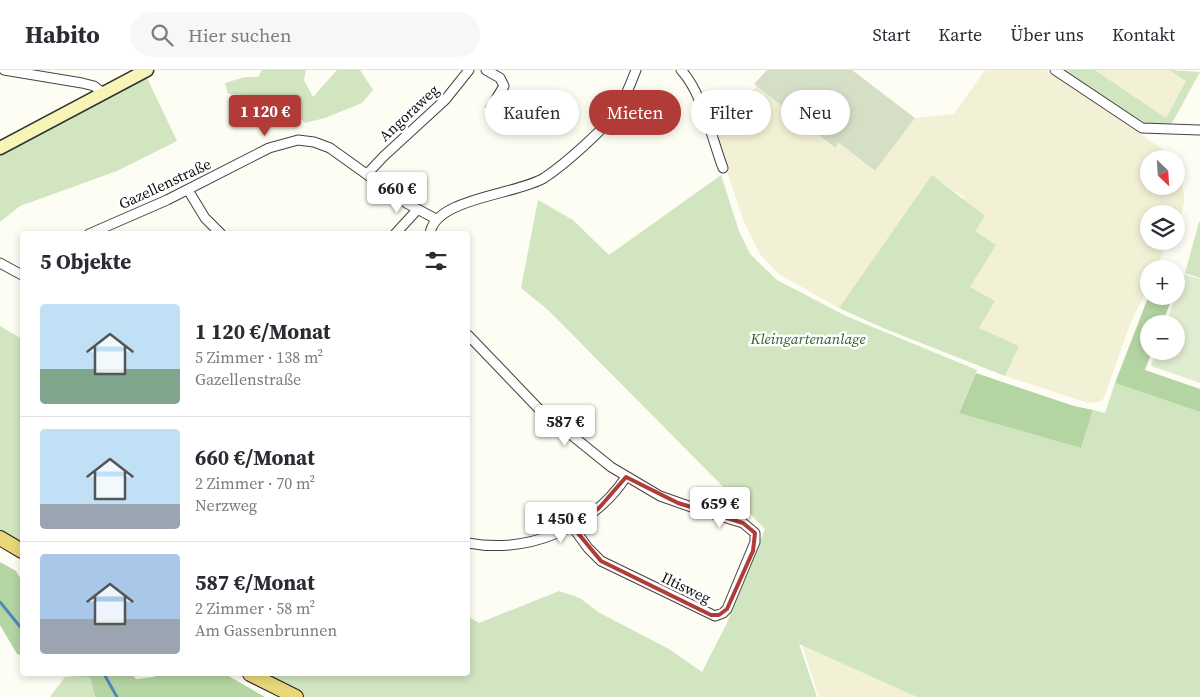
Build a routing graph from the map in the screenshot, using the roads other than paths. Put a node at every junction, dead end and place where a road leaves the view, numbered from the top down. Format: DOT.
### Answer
graph roads {
  1 [pos="4,70"];
  2 [pos="147,70"];
  3 [pos="469,70"];
  4 [pos="486,70"];
  5 [pos="681,70"];
  6 [pos="1055,70"];
  7 [pos="634,71"];
  8 [pos="502,90"];
  9 [pos="102,93"];
  10 [pos="1199,130"];
  11 [pos="0,148"];
  12 [pos="723,168"];
  13 [pos="367,174"];
  14 [pos="188,190"];
  15 [pos="417,210"];
  16 [pos="436,219"];
  17 [pos="96,231"];
  18 [pos="218,231"];
  19 [pos="398,231"];
  20 [pos="431,231"];
  21 [pos="0,263"];
  22 [pos="20,274"];
  23 [pos="470,337"];
  24 [pos="626,476"];
  25 [pos="572,526"];
  26 [pos="0,538"];
  27 [pos="470,543"];
  28 [pos="20,550"];
  29 [pos="254,676"];
  30 [pos="296,697"];
  1 -- 9 [label="street"];
  2 -- 9 [label="street"];
  3 -- 13 [label="street, Angoraweg"];
  4 -- 8 [label="street"];
  5 -- 12 [label="street"];
  6 -- 10 [label="street"];
  7 -- 16 [label="street"];
  9 -- 11 [label="street"];
  13 -- 14 [label="street, Gazellenstraße"];
  13 -- 15 [label="street, Gazellenstraße"];
  14 -- 17 [label="street, Gazellenstraße"];
  14 -- 18 [label="street"];
  15 -- 16 [label="street, Gazellenstraße"];
  15 -- 19 [label="street"];
  16 -- 20 [label="street"];
  21 -- 22 [label="street"];
  23 -- 24 [label="street"];
  24 -- 25 [label="street"];
  24 -- 25 [label="street, Iltisweg"];
  25 -- 27 [label="street"];
  26 -- 28 [label="main road"];
  29 -- 30 [label="main road"];
}
